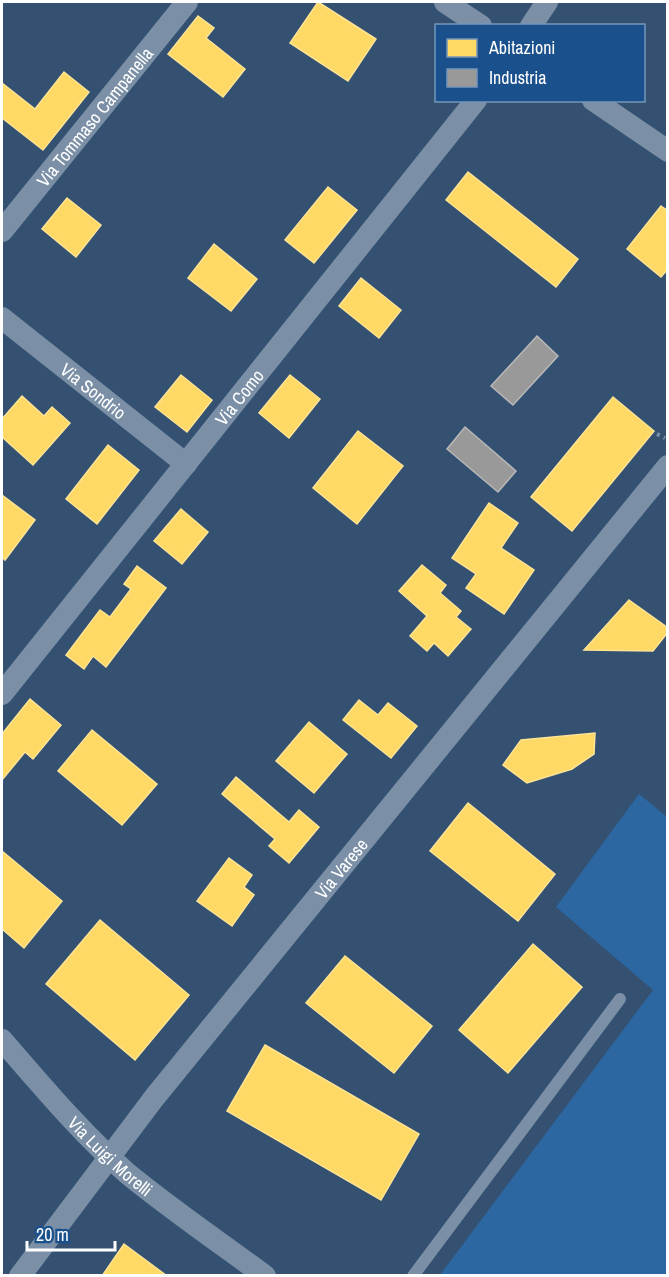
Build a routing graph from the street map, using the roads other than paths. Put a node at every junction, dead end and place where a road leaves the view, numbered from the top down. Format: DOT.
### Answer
graph roads {
  1 [pos="187,2"];
  2 [pos="547,2"];
  3 [pos="457,5"];
  4 [pos="479,24"];
  5 [pos="532,24"];
  6 [pos="474,102"];
  7 [pos="596,102"];
  8 [pos="668,151"];
  9 [pos="2,231"];
  10 [pos="2,318"];
  11 [pos="186,464"];
  12 [pos="668,466"];
  13 [pos="2,694"];
  14 [pos="620,999"];
  15 [pos="2,1040"];
  16 [pos="109,1156"];
  17 [pos="20,1275"];
  18 [pos="265,1275"];
  19 [pos="413,1275"];
  1 -- 9 [label="street, Via Tommaso Campanella"];
  2 -- 5 [label="street"];
  3 -- 4 [label="street"];
  6 -- 11 [label="street, Via Como"];
  7 -- 8 [label="street"];
  10 -- 11 [label="street, Via Sondrio"];
  11 -- 13 [label="street, Via Como"];
  12 -- 16 [label="street, Via Varese"];
  14 -- 19 [label="lane"];
  15 -- 16 [label="street, Via Luigi Morelli"];
  16 -- 17 [label="street, Via Varese"];
  16 -- 18 [label="street, Via Luigi Morelli"];
}
